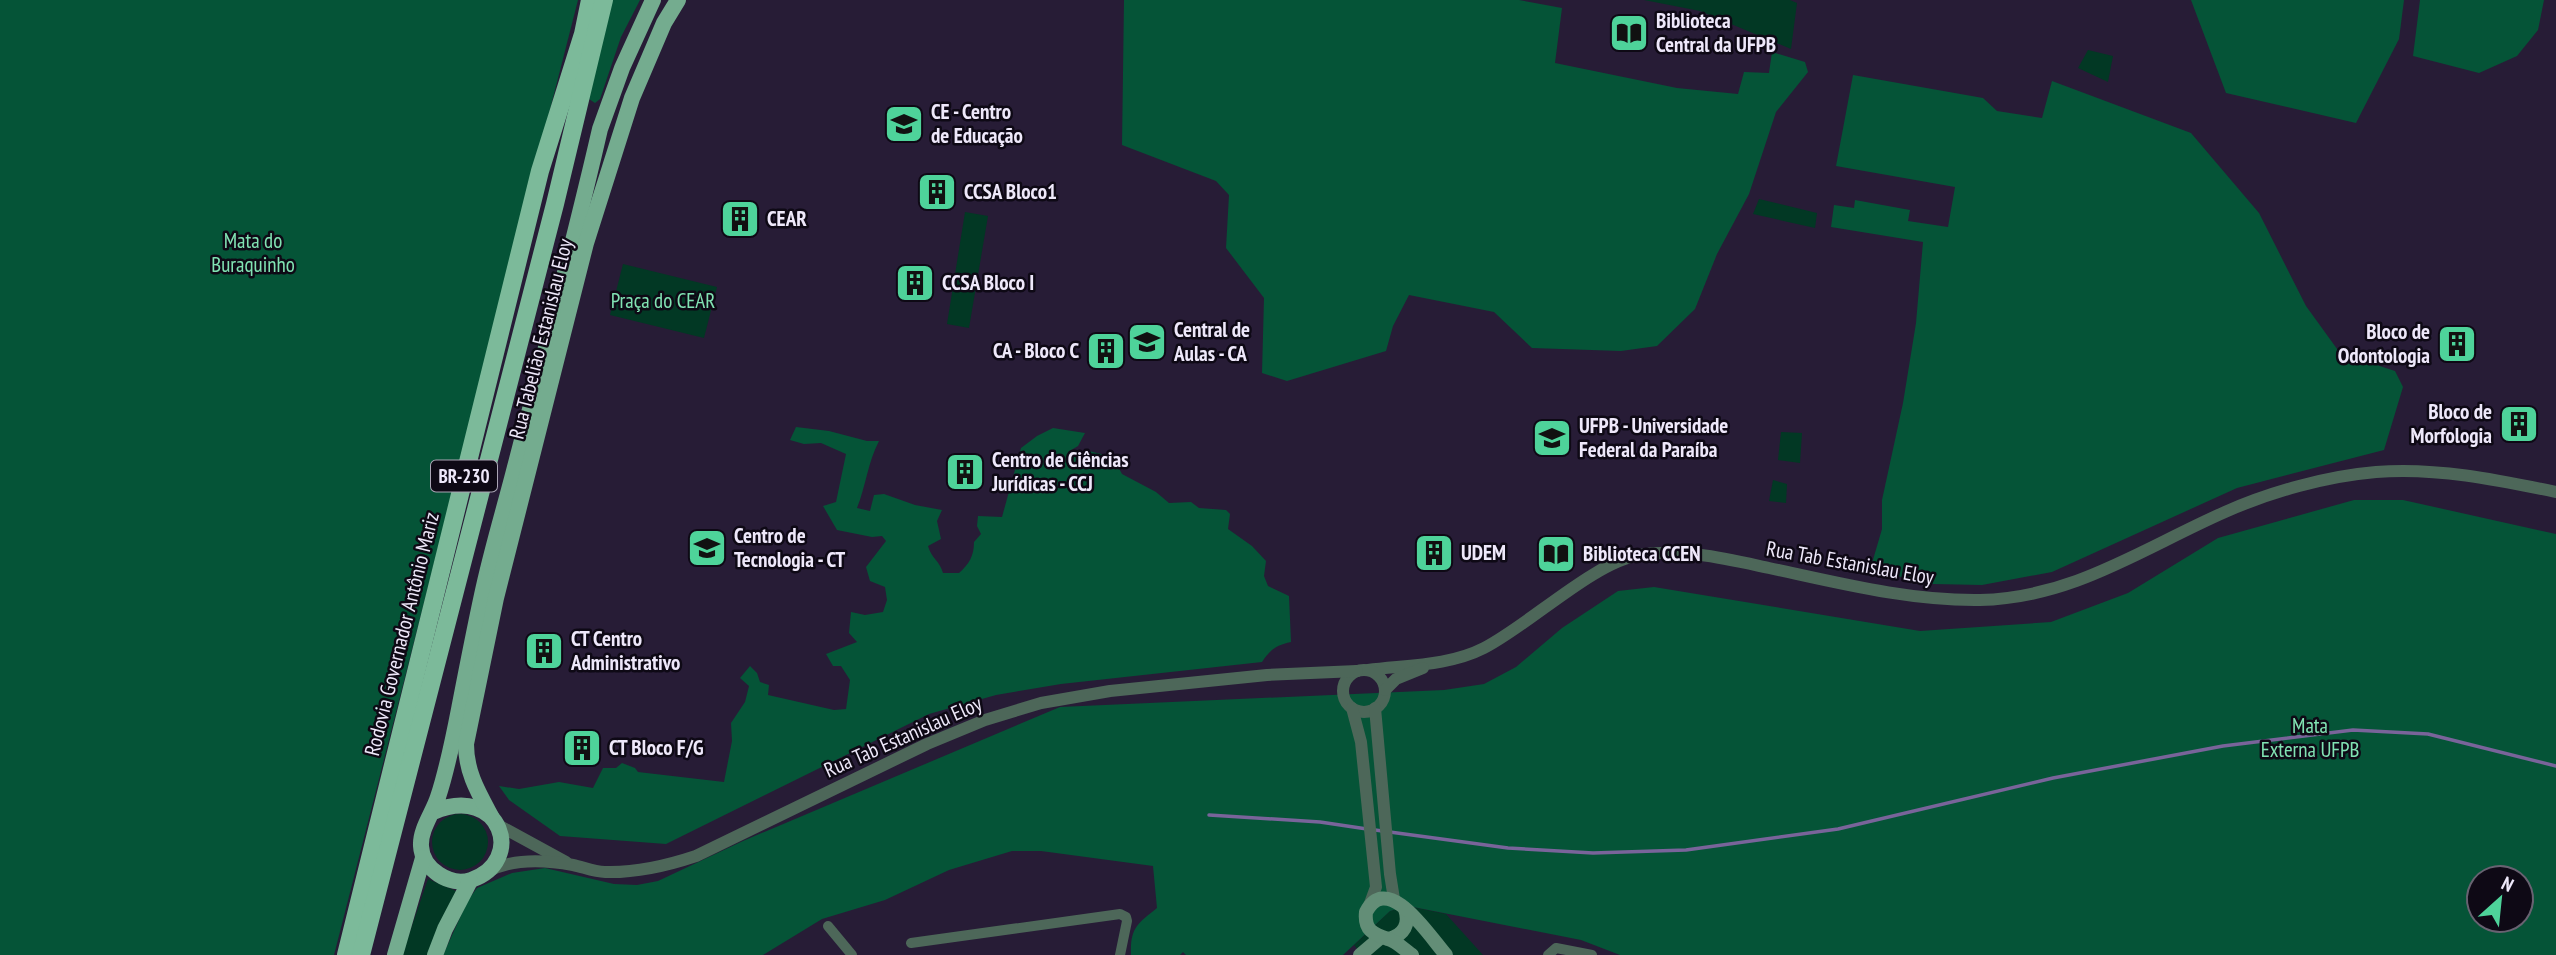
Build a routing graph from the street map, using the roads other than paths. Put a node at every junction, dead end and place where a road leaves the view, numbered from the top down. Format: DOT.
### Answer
graph roads {
  1 [pos="590,0"];
  2 [pos="604,0"];
  3 [pos="653,0"];
  4 [pos="678,0"];
  5 [pos="2556,492"];
  6 [pos="1436,662"];
  7 [pos="1363,671"];
  8 [pos="1305,673"];
  9 [pos="1343,687"];
  10 [pos="1385,690"];
  11 [pos="1352,708"];
  12 [pos="1375,708"];
  13 [pos="433,813"];
  14 [pos="495,822"];
  15 [pos="423,858"];
  16 [pos="573,865"];
  17 [pos="477,877"];
  18 [pos="1400,904"];
  19 [pos="1367,917"];
  20 [pos="828,926"];
  21 [pos="1384,938"];
  22 [pos="911,943"];
  23 [pos="1361,953"];
  24 [pos="346,955"];
  25 [pos="361,955"];
  26 [pos="395,955"];
  27 [pos="435,955"];
  28 [pos="852,955"];
  29 [pos="1121,955"];
  30 [pos="1412,955"];
  31 [pos="1446,955"];
  32 [pos="1548,955"];
  33 [pos="1592,955"];
  1 -- 24 [label="highway, Rodovia Governador Antônio Mariz / BR-230"];
  2 -- 25 [label="highway, Rodovia Governador Antônio Mariz / BR-230"];
  3 -- 13 [label="main road, Rua Tabelião Estanislau Eloy"];
  4 -- 14 [label="main road, Rua Tabelião Estanislau Eloy"];
  5 -- 6 [label="street, Rua Tab Estanislau Eloy"];
  6 -- 7 [label="street, Rua Tab Estanislau Eloy"];
  6 -- 10 [label="street, Rua Tab Estanislau Eloy"];
  7 -- 8 [label="street, Rua Tab Estanislau Eloy"];
  7 -- 9 [label="street"];
  7 -- 10 [label="street"];
  8 -- 9 [label="street, Rua Tab Estanislau Eloy"];
  8 -- 16 [label="street, Rua Tab Estanislau Eloy"];
  9 -- 11 [label="street"];
  10 -- 12 [label="street"];
  11 -- 12 [label="street"];
  11 -- 19 [label="street"];
  12 -- 18 [label="street"];
  13 -- 14 [label="main road"];
  13 -- 15 [label="main road"];
  14 -- 16 [label="street, Rua Tab Estanislau Eloy"];
  14 -- 17 [label="main road"];
  15 -- 17 [label="main road"];
  15 -- 26 [label="main road"];
  16 -- 17 [label="street, Rua Tab Estanislau Eloy"];
  17 -- 27 [label="main road"];
  18 -- 19 [label="main road"];
  18 -- 21 [label="main road"];
  18 -- 31 [label="main road"];
  19 -- 21 [label="main road"];
  19 -- 23 [label="main road"];
  20 -- 28 [label="street"];
  21 -- 23 [label="main road"];
  21 -- 30 [label="main road"];
  22 -- 29 [label="street"];
  32 -- 33 [label="street"];
}
